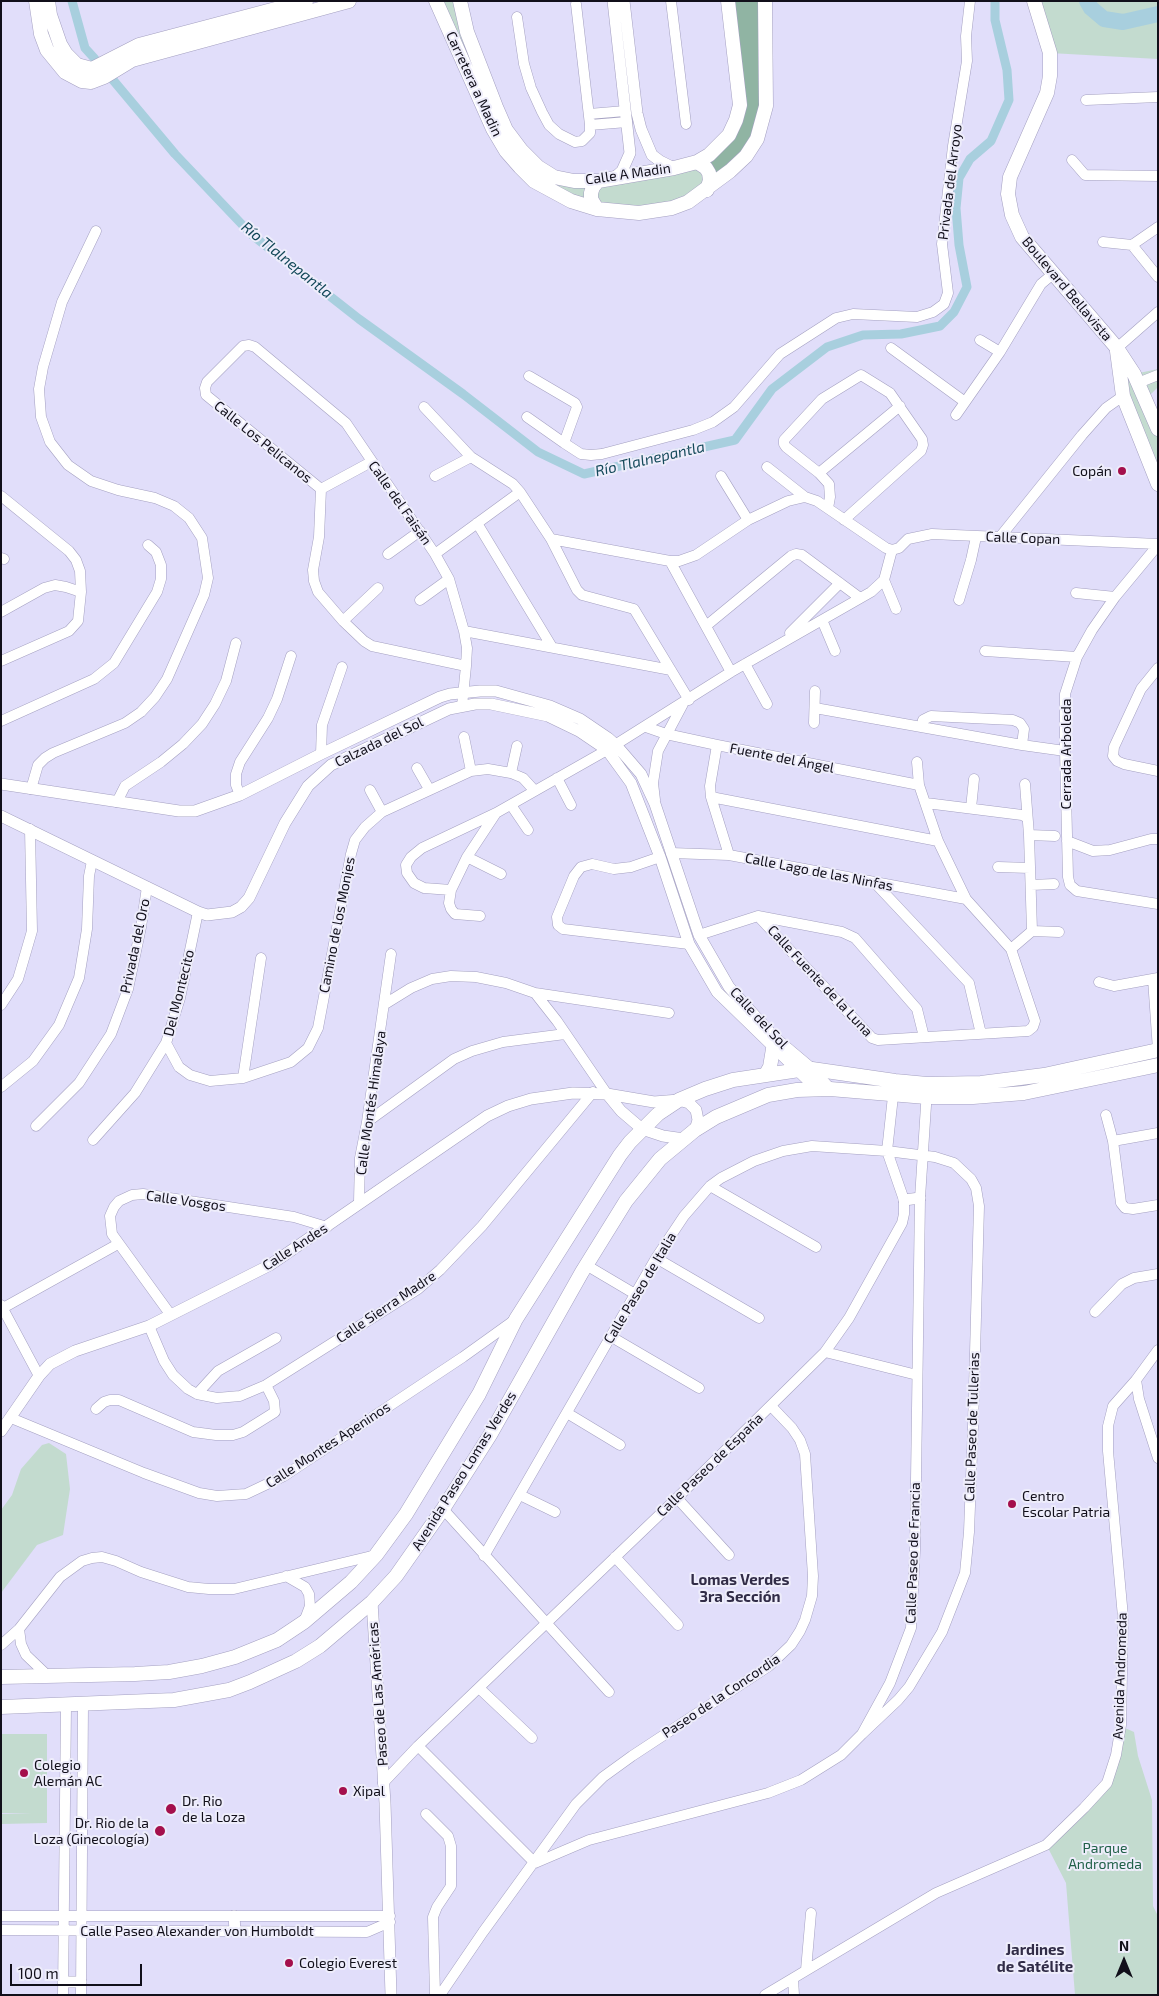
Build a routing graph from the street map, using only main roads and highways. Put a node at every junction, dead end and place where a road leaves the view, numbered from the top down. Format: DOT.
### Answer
graph roads {
  1 [pos="36,1"];
  2 [pos="48,1"];
  3 [pos="306,1"];
  4 [pos="349,1"];
  5 [pos="436,1"];
  6 [pos="460,1"];
  7 [pos="728,1"];
  8 [pos="765,1"];
  9 [pos="1034,1"];
  10 [pos="110,67"];
  11 [pos="697,162"];
  12 [pos="598,181"];
  13 [pos="707,190"];
  14 [pos="596,209"];
  15 [pos="1117,348"];
  16 [pos="1158,429"];
  17 [pos="1158,484"];
  18 [pos="774,1049"];
  19 [pos="1158,1050"];
  20 [pos="1158,1064"];
  21 [pos="766,1074"];
  22 [pos="848,1075"];
  23 [pos="894,1088"];
  24 [pos="846,1090"];
  25 [pos="927,1091"];
  26 [pos="1,1677"];
  27 [pos="1,1707"];
  1 -- 10 [label="main road"];
  2 -- 10 [label="main road"];
  3 -- 10 [label="main road"];
  4 -- 10 [label="main road"];
  5 -- 14 [label="main road, Carretera a Madin"];
  6 -- 12 [label="main road, Calle A Madin"];
  7 -- 11 [label="main road, Calle A Madin"];
  8 -- 13 [label="main road, Carretera a Madin"];
  9 -- 15 [label="main road, Boulevard Bellavista"];
  11 -- 12 [label="main road, Calle A Madin"];
  11 -- 13 [label="main road"];
  12 -- 14 [label="main road"];
  13 -- 14 [label="main road, Carretera a Madin"];
  15 -- 16 [label="main road, Boulevard Bellavista"];
  15 -- 17 [label="main road, Boulevard Bellavista"];
  18 -- 21 [label="main road"];
  19 -- 25 [label="main road"];
  20 -- 25 [label="main road"];
  21 -- 22 [label="main road, Avenida Paseo Lomas Verdes"];
  21 -- 26 [label="main road, Avenida Paseo Lomas Verdes"];
  22 -- 23 [label="main road, Avenida Paseo Lomas Verdes"];
  22 -- 24 [label="main road"];
  23 -- 24 [label="main road, Avenida Paseo Lomas Verdes"];
  23 -- 25 [label="main road"];
  24 -- 27 [label="main road, Avenida Paseo Lomas Verdes"];
}
